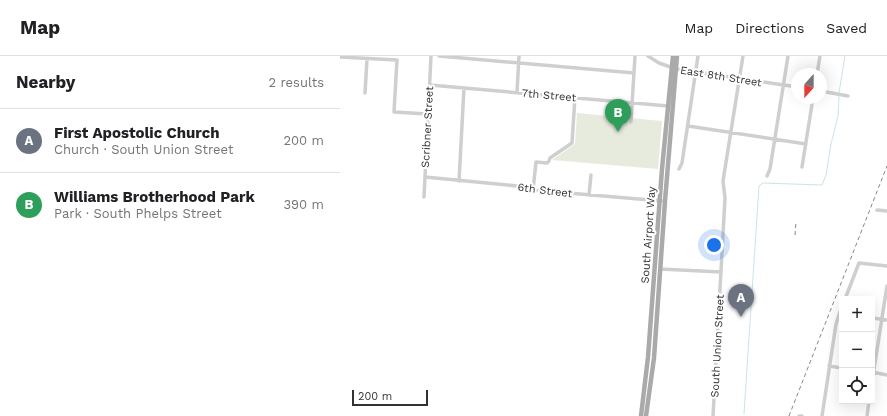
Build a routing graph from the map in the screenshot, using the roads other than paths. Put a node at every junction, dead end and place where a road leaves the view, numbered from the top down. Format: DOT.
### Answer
graph roads {
  1 [pos="431,56"];
  2 [pos="439,56"];
  3 [pos="519,56"];
  4 [pos="635,56"];
  5 [pos="648,56"];
  6 [pos="672,56"];
  7 [pos="677,56"];
  8 [pos="698,56"];
  9 [pos="743,56"];
  10 [pos="788,56"];
  11 [pos="820,56"];
  12 [pos="340,58"];
  13 [pos="367,59"];
  14 [pos="518,63"];
  15 [pos="674,68"];
  16 [pos="818,68"];
  17 [pos="696,72"];
  18 [pos="634,73"];
  19 [pos="739,79"];
  20 [pos="430,85"];
  21 [pos="783,85"];
  22 [pos="791,86"];
  23 [pos="464,88"];
  24 [pos="517,92"];
  25 [pos="827,92"];
  26 [pos="365,93"];
  27 [pos="848,96"];
  28 [pos="575,98"];
  29 [pos="633,103"];
  30 [pos="812,104"];
  31 [pos="668,106"];
  32 [pos="428,114"];
  33 [pos="631,122"];
  34 [pos="688,126"];
  35 [pos="731,132"];
  36 [pos="775,139"];
  37 [pos="806,144"];
  38 [pos="802,167"];
  39 [pos="679,169"];
  40 [pos="590,175"];
  41 [pos="767,176"];
  42 [pos="425,178"];
  43 [pos="459,180"];
  44 [pos="533,190"];
  45 [pos="589,195"];
  46 [pos="424,197"];
  47 [pos="662,201"];
  48 [pos="877,210"];
  49 [pos="887,211"];
  50 [pos="887,266"];
  51 [pos="660,269"];
  52 [pos="721,272"];
  53 [pos="887,286"];
  54 [pos="846,296"];
  55 [pos="839,317"];
  56 [pos="875,318"];
  57 [pos="882,319"];
  58 [pos="887,320"];
  59 [pos="829,366"];
  60 [pos="839,368"];
  61 [pos="874,368"];
  62 [pos="875,372"];
  63 [pos="887,375"];
  64 [pos="869,404"];
  65 [pos="641,416"];
  66 [pos="646,416"];
  67 [pos="713,416"];
  68 [pos="799,416"];
  69 [pos="802,416"];
  70 [pos="822,416"];
  71 [pos="867,416"];
  1 -- 20 [label="street, Scribner Street"];
  2 -- 14 [label="street"];
  3 -- 14 [label="street"];
  4 -- 18 [label="street"];
  5 -- 15 [label="street, East 8th Street"];
  6 -- 15 [label="main road, South Airport Way"];
  7 -- 15 [label="main road, South Airport Way"];
  8 -- 17 [label="street"];
  9 -- 19 [label="street, South Union Street"];
  10 -- 21 [label="street"];
  11 -- 16 [label="street"];
  12 -- 13 [label="street"];
  13 -- 26 [label="street"];
  13 -- 32 [label="street"];
  14 -- 18 [label="street"];
  14 -- 24 [label="street"];
  15 -- 17 [label="street, East 8th Street"];
  15 -- 31 [label="main road, South Airport Way"];
  15 -- 47 [label="main road, South Airport Way"];
  17 -- 19 [label="street, East 8th Street"];
  17 -- 34 [label="street"];
  18 -- 29 [label="street"];
  19 -- 21 [label="street, East 8th Street"];
  19 -- 35 [label="street, South Union Street"];
  20 -- 23 [label="street, 7th Street"];
  20 -- 32 [label="street, Scribner Street"];
  21 -- 22 [label="street, East 8th Street"];
  21 -- 36 [label="street"];
  23 -- 24 [label="street, 7th Street"];
  23 -- 43 [label="street"];
  24 -- 28 [label="street, 7th Street"];
  25 -- 27 [label="street"];
  28 -- 29 [label="street, 7th Street"];
  28 -- 44 [label="street"];
  29 -- 31 [label="street, 7th Street"];
  29 -- 33 [label="street"];
  30 -- 37 [label="street"];
  31 -- 47 [label="main road, South Airport Way"];
  32 -- 42 [label="street, Scribner Street"];
  34 -- 35 [label="street"];
  34 -- 39 [label="street"];
  35 -- 36 [label="street"];
  35 -- 52 [label="street, South Union Street"];
  36 -- 37 [label="street"];
  36 -- 41 [label="street"];
  37 -- 38 [label="street"];
  40 -- 45 [label="street"];
  42 -- 43 [label="street, 6th Street"];
  42 -- 46 [label="street, Scribner Street"];
  43 -- 44 [label="street, 6th Street"];
  44 -- 45 [label="street, 6th Street"];
  45 -- 47 [label="street, 6th Street"];
  47 -- 51 [label="main road, South Airport Way"];
  47 -- 65 [label="main road, South Airport Way"];
  48 -- 49 [label="street"];
  50 -- 54 [label="street"];
  51 -- 52 [label="street"];
  51 -- 66 [label="main road, South Airport Way"];
  52 -- 67 [label="street, South Union Street"];
  53 -- 57 [label="street"];
  55 -- 59 [label="street"];
  56 -- 57 [label="street"];
  57 -- 58 [label="street"];
  57 -- 61 [label="street"];
  59 -- 60 [label="street"];
  59 -- 70 [label="street"];
  62 -- 63 [label="street"];
  64 -- 71 [label="street"];
  68 -- 69 [label="street"];
}
